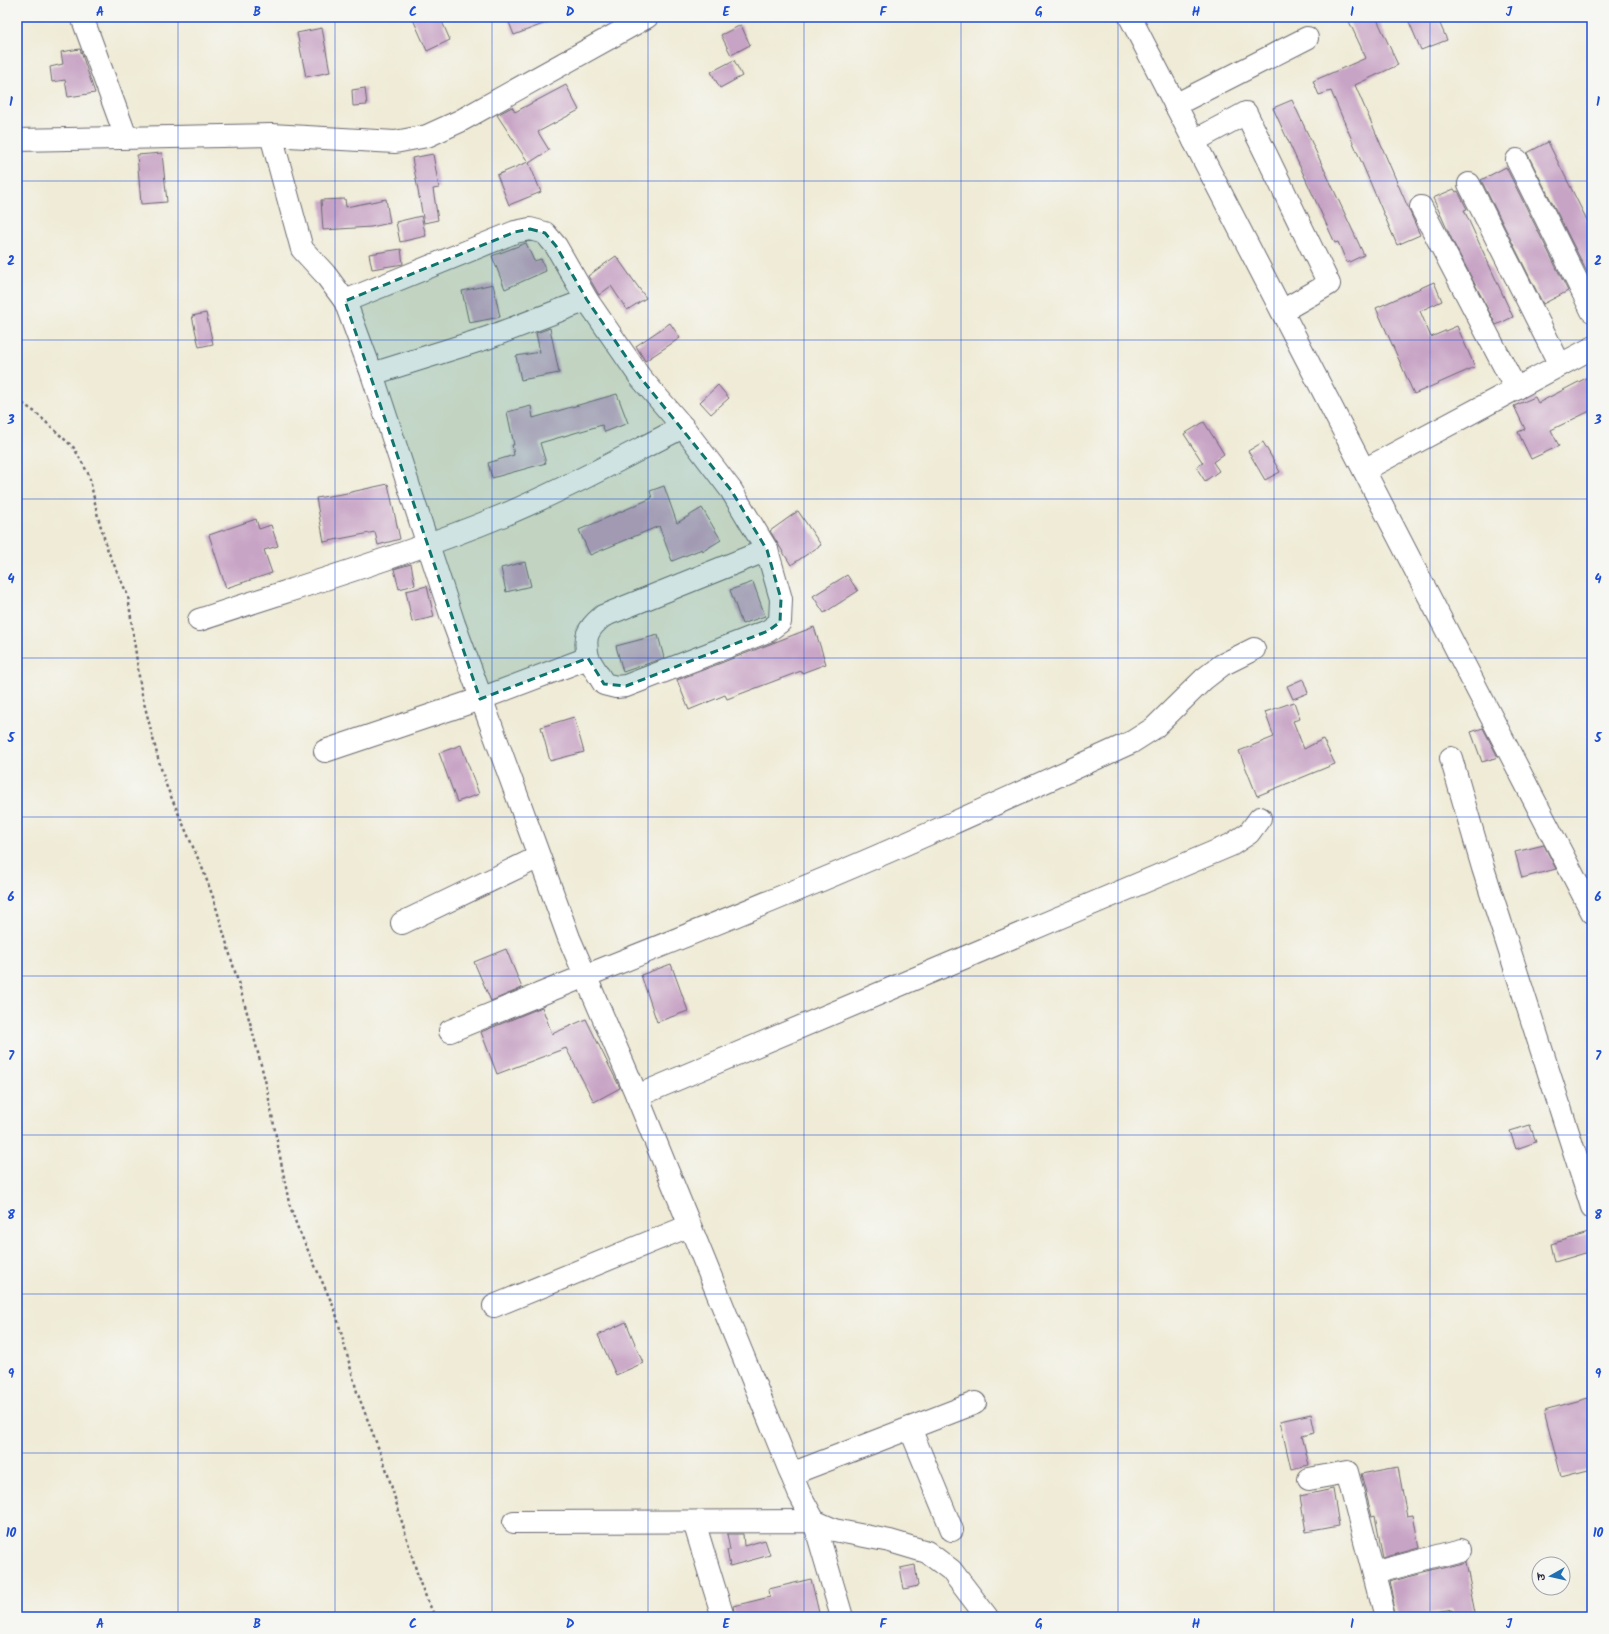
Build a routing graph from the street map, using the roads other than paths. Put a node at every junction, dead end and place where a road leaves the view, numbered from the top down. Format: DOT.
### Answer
graph roads {
  1 [pos="82,17"];
  2 [pos="647,17"];
  3 [pos="1130,17"];
  4 [pos="1307,38"];
  5 [pos="1175,105"];
  6 [pos="271,135"];
  7 [pos="126,137"];
  8 [pos="17,140"];
  9 [pos="1194,141"];
  10 [pos="1517,160"];
  11 [pos="1469,184"];
  12 [pos="1421,207"];
  13 [pos="587,300"];
  14 [pos="345,301"];
  15 [pos="1592,310"];
  16 [pos="1282,311"];
  17 [pos="1592,348"];
  18 [pos="1560,365"];
  19 [pos="372,374"];
  20 [pos="1516,389"];
  21 [pos="683,427"];
  22 [pos="1364,470"];
  23 [pos="428,544"];
  24 [pos="767,550"];
  25 [pos="199,620"];
  26 [pos="1254,649"];
  27 [pos="588,658"];
  28 [pos="480,699"];
  29 [pos="325,751"];
  30 [pos="1451,758"];
  31 [pos="1260,818"];
  32 [pos="539,857"];
  33 [pos="1592,912"];
  34 [pos="402,923"];
  35 [pos="585,974"];
  36 [pos="450,1031"];
  37 [pos="636,1096"];
  38 [pos="1592,1207"];
  39 [pos="689,1226"];
  40 [pos="494,1306"];
  41 [pos="975,1403"];
  42 [pos="910,1428"];
  43 [pos="791,1474"];
  44 [pos="1308,1479"];
  45 [pos="814,1521"];
  46 [pos="514,1522"];
  47 [pos="694,1522"];
  48 [pos="952,1530"];
  49 [pos="1461,1550"];
  50 [pos="1374,1573"];
  51 [pos="723,1617"];
  52 [pos="842,1617"];
  53 [pos="987,1617"];
  54 [pos="1386,1617"];
  1 -- 7 [label="street"];
  2 -- 6 [label="street"];
  3 -- 5 [label="street"];
  4 -- 5 [label="street"];
  5 -- 9 [label="street"];
  6 -- 7 [label="street"];
  6 -- 14 [label="street"];
  7 -- 8 [label="street"];
  9 -- 16 [label="street"];
  9 -- 16 [label="street"];
  10 -- 15 [label="street"];
  11 -- 18 [label="street"];
  12 -- 20 [label="street"];
  13 -- 14 [label="street"];
  13 -- 19 [label="street"];
  13 -- 21 [label="street"];
  14 -- 19 [label="street"];
  16 -- 22 [label="street"];
  17 -- 18 [label="street"];
  18 -- 20 [label="street"];
  19 -- 23 [label="street"];
  20 -- 22 [label="street"];
  21 -- 23 [label="street"];
  21 -- 24 [label="street"];
  22 -- 33 [label="street"];
  23 -- 25 [label="street"];
  23 -- 28 [label="street"];
  24 -- 27 [label="street"];
  24 -- 27 [label="street"];
  26 -- 35 [label="street"];
  27 -- 28 [label="street"];
  28 -- 29 [label="street"];
  28 -- 32 [label="street"];
  30 -- 38 [label="street"];
  31 -- 37 [label="street"];
  32 -- 34 [label="street"];
  32 -- 35 [label="street"];
  35 -- 36 [label="street"];
  35 -- 37 [label="street"];
  37 -- 39 [label="street"];
  39 -- 40 [label="street"];
  39 -- 43 [label="street"];
  41 -- 42 [label="street"];
  42 -- 43 [label="street"];
  42 -- 48 [label="street"];
  43 -- 45 [label="street"];
  44 -- 50 [label="street"];
  45 -- 47 [label="street"];
  45 -- 52 [label="street"];
  45 -- 53 [label="street"];
  46 -- 47 [label="street"];
  47 -- 51 [label="street"];
  49 -- 50 [label="street"];
  50 -- 54 [label="street"];
}
